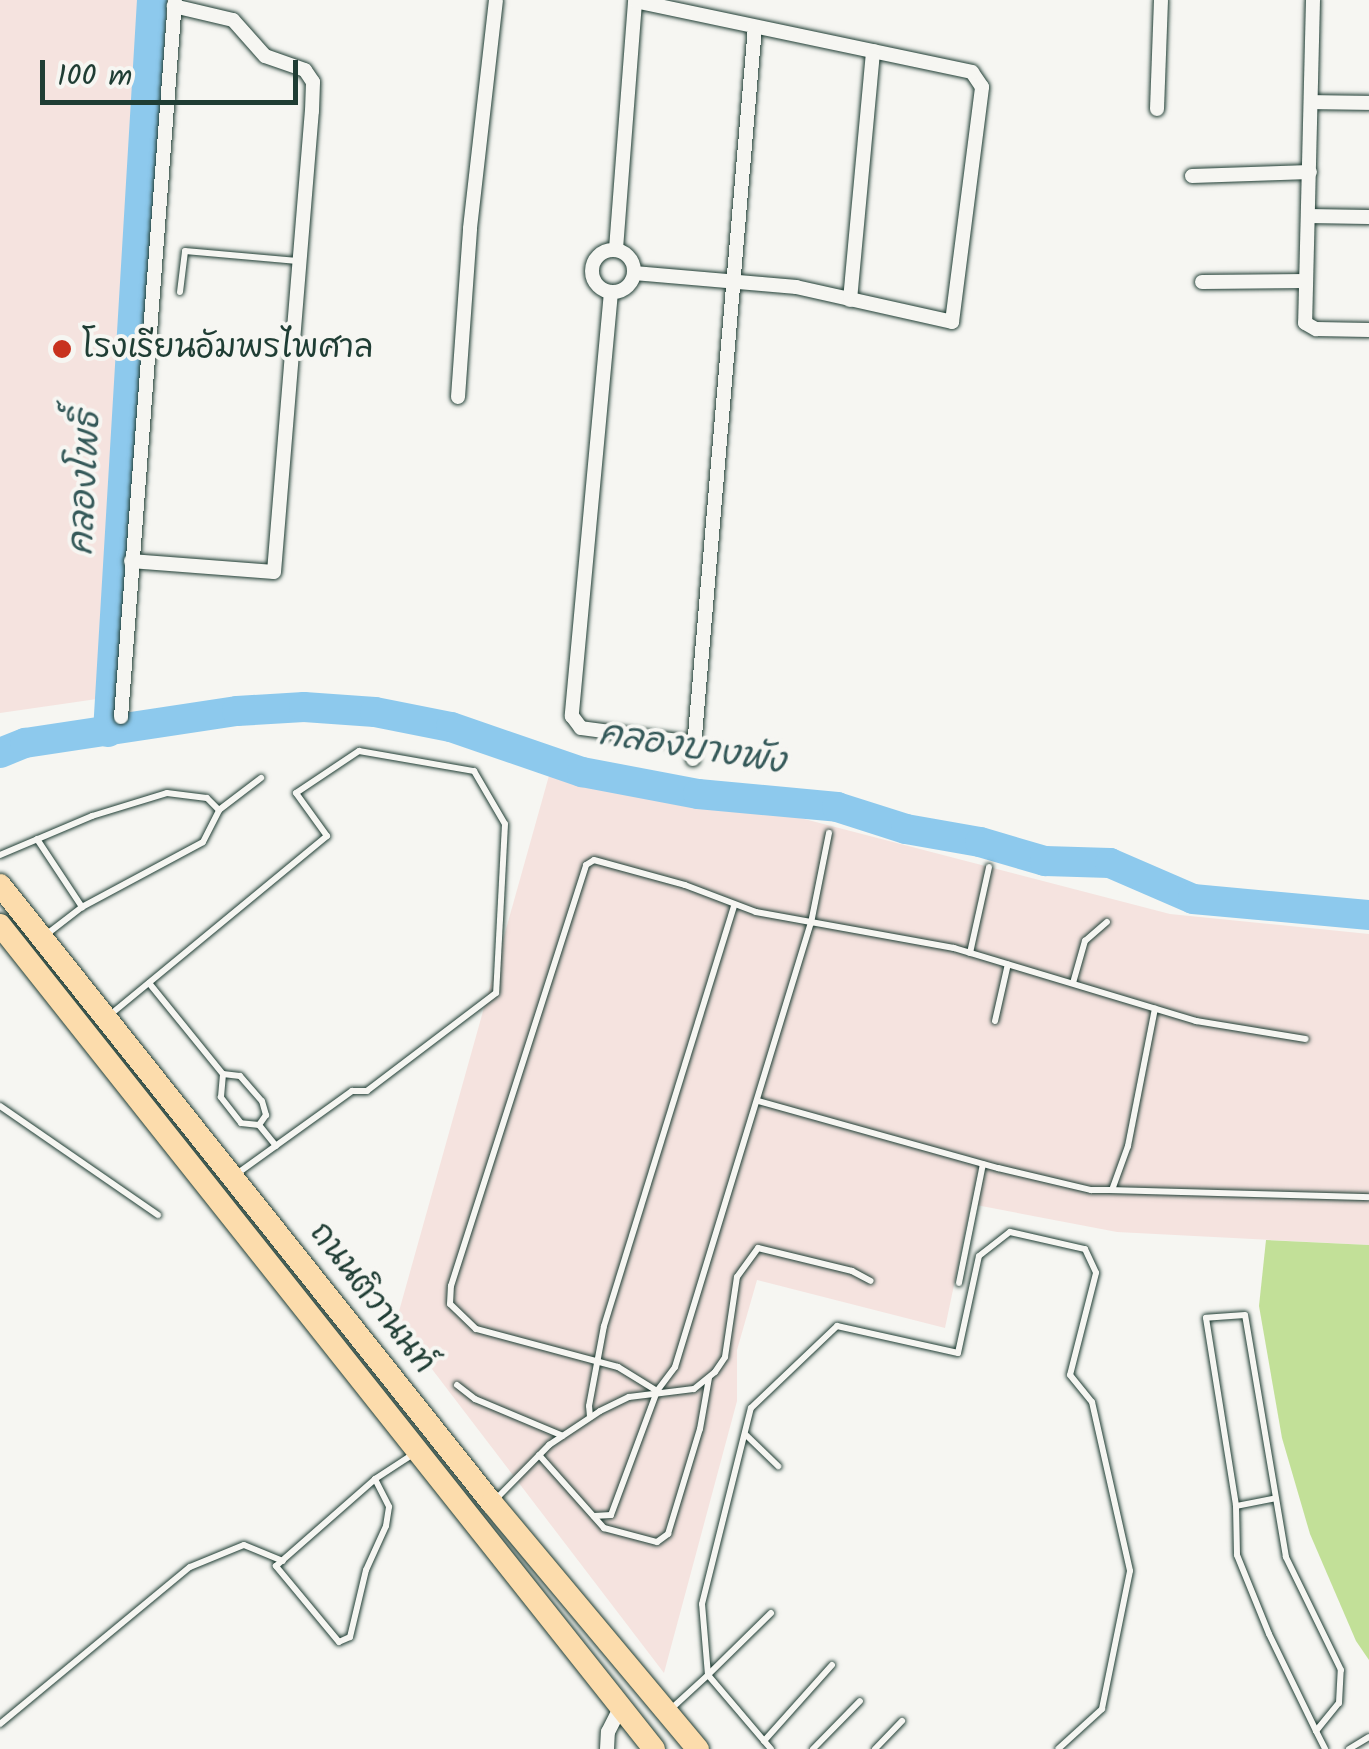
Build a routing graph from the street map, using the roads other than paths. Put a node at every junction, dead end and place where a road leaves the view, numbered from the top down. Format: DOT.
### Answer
graph roads {
  1 [pos="496,0"];
  2 [pos="635,0"];
  3 [pos="1162,0"];
  4 [pos="1313,0"];
  5 [pos="175,3"];
  6 [pos="754,27"];
  7 [pos="873,52"];
  8 [pos="1312,102"];
  9 [pos="1369,103"];
  10 [pos="1157,109"];
  11 [pos="1310,172"];
  12 [pos="1192,176"];
  13 [pos="1308,216"];
  14 [pos="1369,217"];
  15 [pos="616,250"];
  16 [pos="300,261"];
  17 [pos="634,273"];
  18 [pos="1306,281"];
  19 [pos="736,282"];
  20 [pos="1202,282"];
  21 [pos="180,292"];
  22 [pos="611,292"];
  23 [pos="850,300"];
  24 [pos="1369,330"];
  25 [pos="458,397"];
  26 [pos="131,561"];
  27 [pos="121,717"];
  28 [pos="261,778"];
  29 [pos="219,810"];
  30 [pos="829,833"];
  31 [pos="37,839"];
  32 [pos="0,855"];
  33 [pos="989,867"];
  34 [pos="0,885"];
  35 [pos="734,904"];
  36 [pos="82,907"];
  37 [pos="1107,922"];
  38 [pos="811,923"];
  39 [pos="0,925"];
  40 [pos="42,938"];
  41 [pos="970,953"];
  42 [pos="1008,964"];
  43 [pos="148,983"];
  44 [pos="1072,984"];
  45 [pos="1154,1009"];
  46 [pos="106,1018"];
  47 [pos="995,1021"];
  48 [pos="1306,1039"];
  49 [pos="223,1074"];
  50 [pos="758,1101"];
  51 [pos="0,1106"];
  52 [pos="260,1126"];
  53 [pos="276,1146"];
  54 [pos="984,1164"];
  55 [pos="232,1177"];
  56 [pos="1112,1190"];
  57 [pos="1369,1197"];
  58 [pos="158,1215"];
  59 [pos="870,1281"];
  60 [pos="959,1283"];
  61 [pos="597,1360"];
  62 [pos="710,1377"];
  63 [pos="456,1385"];
  64 [pos="657,1391"];
  65 [pos="590,1418"];
  66 [pos="745,1434"];
  67 [pos="563,1436"];
  68 [pos="418,1451"];
  69 [pos="539,1454"];
  70 [pos="778,1466"];
  71 [pos="375,1479"];
  72 [pos="488,1498"];
  73 [pos="1273,1499"];
  74 [pos="462,1506"];
  75 [pos="1236,1506"];
  76 [pos="594,1516"];
  77 [pos="283,1560"];
  78 [pos="771,1613"];
  79 [pos="832,1666"];
  80 [pos="708,1675"];
  81 [pos="860,1701"];
  82 [pos="621,1707"];
  83 [pos="667,1712"];
  84 [pos="902,1722"];
  85 [pos="0,1724"];
  86 [pos="1316,1731"];
  87 [pos="1369,1737"];
  88 [pos="764,1741"];
  89 [pos="608,1749"];
  90 [pos="654,1749"];
  91 [pos="698,1749"];
  92 [pos="771,1749"];
  93 [pos="813,1749"];
  94 [pos="876,1749"];
  95 [pos="1058,1749"];
  96 [pos="1325,1749"];
  97 [pos="1349,1749"];
  1 -- 25 [label="street"];
  2 -- 6 [label="street"];
  2 -- 15 [label="street"];
  3 -- 10 [label="street"];
  4 -- 8 [label="street"];
  5 -- 16 [label="street"];
  5 -- 26 [label="street"];
  6 -- 7 [label="street"];
  6 -- 19 [label="street"];
  7 -- 23 [label="street"];
  7 -- 23 [label="street"];
  8 -- 9 [label="street"];
  8 -- 11 [label="street"];
  11 -- 12 [label="street"];
  11 -- 13 [label="street"];
  13 -- 14 [label="street"];
  13 -- 18 [label="street"];
  15 -- 17 [label="street"];
  15 -- 22 [label="street"];
  16 -- 21 [label="lane"];
  16 -- 26 [label="street"];
  17 -- 19 [label="street"];
  17 -- 22 [label="street"];
  18 -- 20 [label="street"];
  18 -- 24 [label="street"];
  19 -- 22 [label="street"];
  19 -- 23 [label="street"];
  26 -- 27 [label="street"];
  28 -- 29 [label="lane"];
  29 -- 31 [label="lane"];
  29 -- 36 [label="lane"];
  30 -- 38 [label="lane"];
  31 -- 32 [label="lane"];
  31 -- 36 [label="lane"];
  33 -- 41 [label="lane"];
  34 -- 40 [label="main road, ถนนติวานนท์"];
  35 -- 38 [label="lane"];
  35 -- 61 [label="lane"];
  35 -- 61 [label="lane"];
  36 -- 40 [label="lane"];
  37 -- 44 [label="lane"];
  38 -- 41 [label="lane"];
  38 -- 50 [label="lane"];
  39 -- 68 [label="main road, ถนนติวานนท์"];
  40 -- 46 [label="main road, ถนนติวานนท์"];
  41 -- 42 [label="lane"];
  42 -- 44 [label="lane"];
  42 -- 47 [label="lane"];
  43 -- 46 [label="lane"];
  43 -- 49 [label="lane"];
  43 -- 53 [label="lane"];
  44 -- 45 [label="lane"];
  45 -- 48 [label="lane"];
  45 -- 56 [label="lane"];
  46 -- 55 [label="main road, ถนนติวานนท์"];
  49 -- 52 [label="lane"];
  49 -- 52 [label="lane"];
  50 -- 54 [label="lane"];
  50 -- 64 [label="lane"];
  51 -- 58 [label="lane"];
  52 -- 53 [label="lane"];
  53 -- 55 [label="lane"];
  54 -- 56 [label="lane"];
  54 -- 60 [label="lane"];
  55 -- 72 [label="main road, ถนนติวานนท์"];
  56 -- 57 [label="lane"];
  59 -- 62 [label="lane"];
  61 -- 64 [label="lane"];
  61 -- 65 [label="lane"];
  62 -- 64 [label="lane"];
  62 -- 76 [label="lane"];
  63 -- 67 [label="lane"];
  64 -- 65 [label="lane"];
  64 -- 76 [label="lane"];
  65 -- 67 [label="lane"];
  66 -- 70 [label="lane"];
  66 -- 80 [label="lane"];
  66 -- 95 [label="lane"];
  67 -- 69 [label="lane"];
  68 -- 71 [label="lane"];
  68 -- 74 [label="main road, ถนนติวานนท์"];
  69 -- 72 [label="lane"];
  69 -- 76 [label="lane"];
  71 -- 77 [label="lane"];
  71 -- 77 [label="lane"];
  72 -- 74 [label="main road"];
  72 -- 83 [label="main road, ถนนติวานนท์"];
  73 -- 75 [label="lane"];
  73 -- 75 [label="lane"];
  73 -- 86 [label="lane"];
  74 -- 82 [label="main road, ถนนติวานนท์"];
  75 -- 86 [label="lane"];
  77 -- 85 [label="lane"];
  78 -- 80 [label="lane"];
  79 -- 88 [label="lane"];
  80 -- 83 [label="lane"];
  80 -- 88 [label="lane"];
  81 -- 93 [label="lane"];
  82 -- 89 [label="street"];
  82 -- 90 [label="main road, ถนนติวานนท์"];
  83 -- 91 [label="main road, ถนนติวานนท์"];
  84 -- 94 [label="lane"];
  86 -- 96 [label="lane"];
  87 -- 97 [label="lane"];
  88 -- 92 [label="lane"];
}
